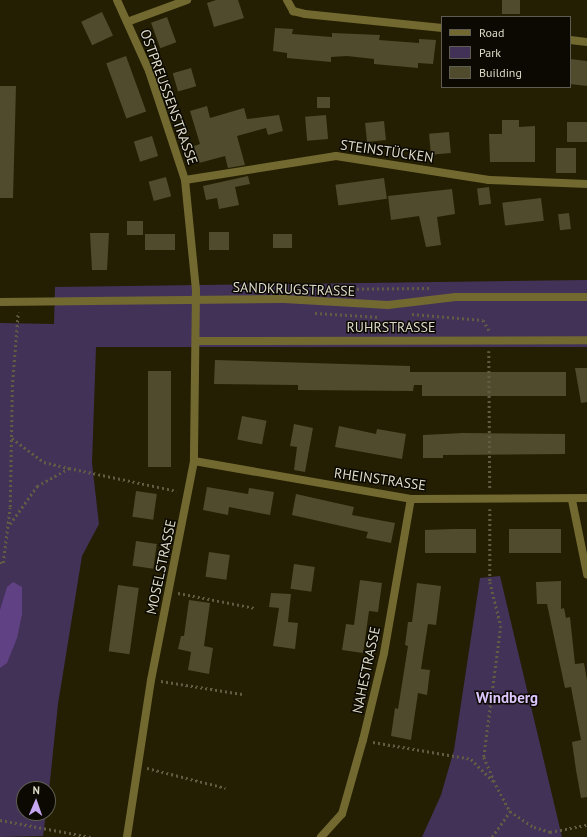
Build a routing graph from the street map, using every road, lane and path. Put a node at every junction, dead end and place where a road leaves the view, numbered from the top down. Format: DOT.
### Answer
graph roads {
  1 [pos="117,0"];
  2 [pos="187,0"];
  3 [pos="287,0"];
  4 [pos="127,22"];
  5 [pos="441,28"];
  6 [pos="571,40"];
  7 [pos="587,42"];
  8 [pos="185,180"];
  9 [pos="587,184"];
  10 [pos="587,297"];
  11 [pos="196,300"];
  12 [pos="0,302"];
  13 [pos="18,312"];
  14 [pos="489,340"];
  15 [pos="587,340"];
  16 [pos="196,341"];
  17 [pos="12,438"];
  18 [pos="194,461"];
  19 [pos="69,468"];
  20 [pos="189,494"];
  21 [pos="587,498"];
  22 [pos="411,499"];
  23 [pos="572,500"];
  24 [pos="490,501"];
  25 [pos="9,526"];
  26 [pos="0,563"];
  27 [pos="587,574"];
  28 [pos="170,592"];
  29 [pos="255,608"];
  30 [pos="151,680"];
  31 [pos="242,694"];
  32 [pos="363,740"];
  33 [pos="138,766"];
  34 [pos="496,785"];
  35 [pos="226,788"];
  36 [pos="510,811"];
  37 [pos="0,820"];
  38 [pos="587,825"];
  39 [pos="90,837"];
  40 [pos="127,837"];
  41 [pos="321,837"];
  42 [pos="492,837"];
  1 -- 4 [label="street, OSTPREUSSENSTRASSE"];
  2 -- 4 [label="street, OSTPREUSSENSTRASSE"];
  3 -- 5 [label="street"];
  4 -- 8 [label="street, OSTPREUSSENSTRASSE"];
  6 -- 7 [label="street"];
  8 -- 9 [label="street, STEINSTÜCKEN"];
  8 -- 11 [label="street, OSTPREUSSENSTRASSE"];
  10 -- 11 [label="street, SANDKRUGSTRASSE"];
  11 -- 12 [label="street, SANDKRUGSTRASSE"];
  11 -- 16 [label="street, MOSELSTRASSE"];
  13 -- 17 [label="path"];
  14 -- 15 [label="street, RUHRSTRASSE"];
  14 -- 16 [label="street, RUHRSTRASSE"];
  14 -- 24 [label="path"];
  16 -- 18 [label="street, MOSELSTRASSE"];
  17 -- 19 [label="path"];
  17 -- 25 [label="path"];
  18 -- 20 [label="street, MOSELSTRASSE"];
  18 -- 22 [label="street, RHEINSTRASSE"];
  19 -- 20 [label="path"];
  19 -- 25 [label="path"];
  20 -- 28 [label="street, MOSELSTRASSE"];
  21 -- 23 [label="street, RHEINSTRASSE"];
  22 -- 24 [label="street, RHEINSTRASSE"];
  22 -- 32 [label="street, NAHESTRASSE"];
  23 -- 24 [label="street, RHEINSTRASSE"];
  23 -- 27 [label="street"];
  24 -- 34 [label="path"];
  25 -- 26 [label="path"];
  28 -- 29 [label="path"];
  28 -- 30 [label="street, MOSELSTRASSE"];
  30 -- 31 [label="path"];
  30 -- 33 [label="street, MOSELSTRASSE"];
  32 -- 34 [label="path"];
  32 -- 41 [label="street, NAHESTRASSE"];
  33 -- 35 [label="path"];
  33 -- 40 [label="street, MOSELSTRASSE"];
  34 -- 36 [label="path"];
  36 -- 38 [label="path"];
  36 -- 42 [label="path"];
  37 -- 39 [label="path"];
}
